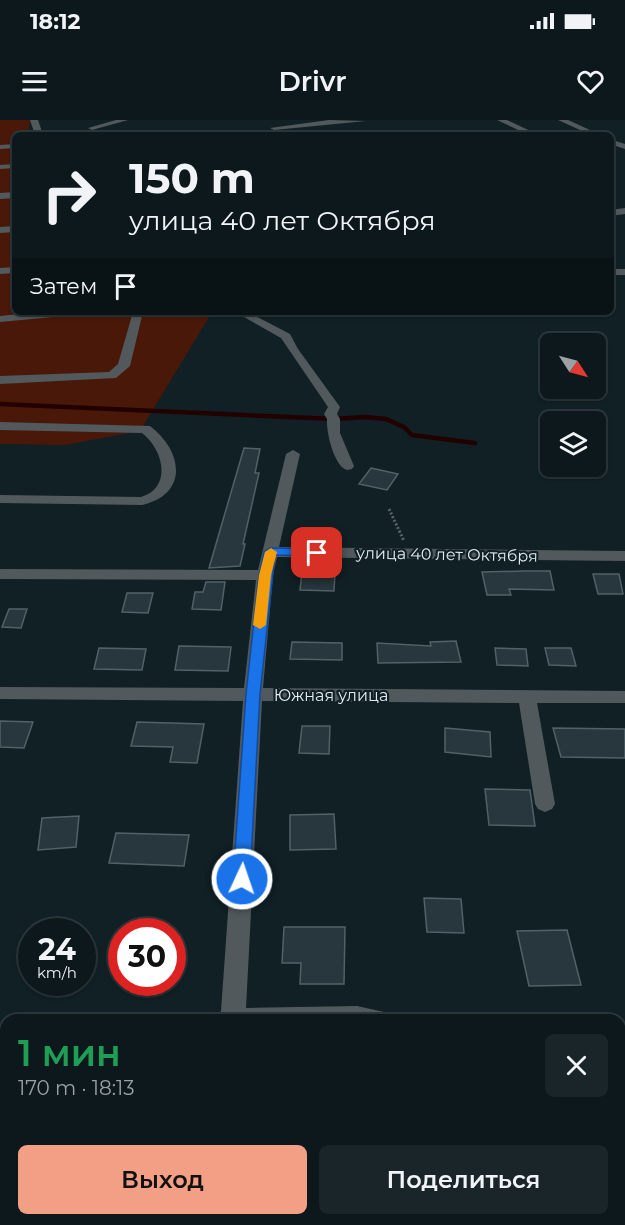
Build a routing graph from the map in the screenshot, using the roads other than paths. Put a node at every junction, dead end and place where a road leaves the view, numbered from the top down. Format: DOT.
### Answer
graph roads {
  1 [pos="124,120"];
  2 [pos="501,120"];
  3 [pos="562,120"];
  4 [pos="362,122"];
  5 [pos="92,128"];
  6 [pos="271,129"];
  7 [pos="528,132"];
  8 [pos="590,132"];
  9 [pos="42,315"];
  10 [pos="137,315"];
  11 [pos="246,315"];
  12 [pos="0,319"];
  13 [pos="0,380"];
  14 [pos="0,426"];
  15 [pos="293,454"];
  16 [pos="347,466"];
  17 [pos="0,499"];
  18 [pos="270,552"];
  19 [pos="625,556"];
  20 [pos="0,574"];
  21 [pos="265,575"];
  22 [pos="0,693"];
  23 [pos="253,694"];
  24 [pos="527,696"];
  25 [pos="625,697"];
  26 [pos="546,804"];
  27 [pos="231,1014"];
  1 -- 5 [label="street"];
  2 -- 7 [label="street"];
  3 -- 8 [label="street"];
  4 -- 6 [label="street"];
  9 -- 12 [label="street"];
  10 -- 13 [label="street"];
  11 -- 16 [label="street"];
  14 -- 17 [label="street"];
  15 -- 18 [label="street"];
  18 -- 19 [label="street, улица 40 лет Октября"];
  18 -- 21 [label="street"];
  20 -- 21 [label="street"];
  21 -- 23 [label="street"];
  22 -- 23 [label="street, Южная улица"];
  23 -- 24 [label="street, Южная улица"];
  23 -- 27 [label="street"];
  24 -- 25 [label="street, Южная улица"];
  24 -- 26 [label="street"];
}
